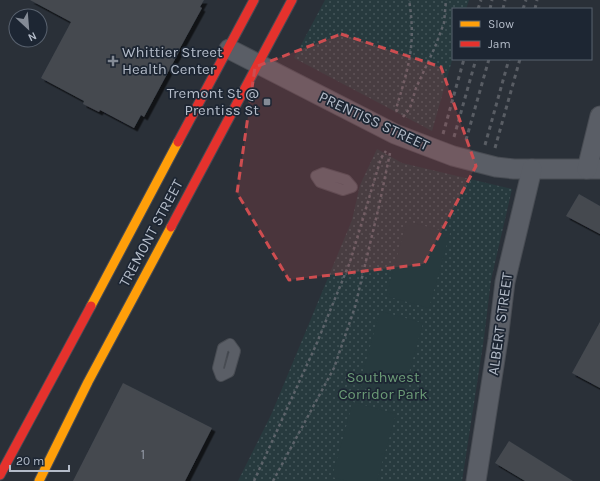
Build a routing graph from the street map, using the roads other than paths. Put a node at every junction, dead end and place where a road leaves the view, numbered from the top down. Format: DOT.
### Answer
graph roads {
  1 [pos="254,0"];
  2 [pos="292,0"];
  3 [pos="228,49"];
  4 [pos="258,63"];
  5 [pos="600,116"];
  6 [pos="532,169"];
  7 [pos="594,169"];
  8 [pos="0,475"];
  9 [pos="39,481"];
  10 [pos="476,481"];
  1 -- 3 [label="main road, TREMONT STREET"];
  2 -- 4 [label="main road, TREMONT STREET"];
  3 -- 4 [label="street, PRENTISS STREET"];
  3 -- 8 [label="main road, TREMONT STREET"];
  4 -- 6 [label="street, PRENTISS STREET"];
  4 -- 9 [label="main road, TREMONT STREET"];
  5 -- 7 [label="street"];
  6 -- 7 [label="street, PRENTISS STREET"];
  6 -- 10 [label="street, ALBERT STREET"];
}
